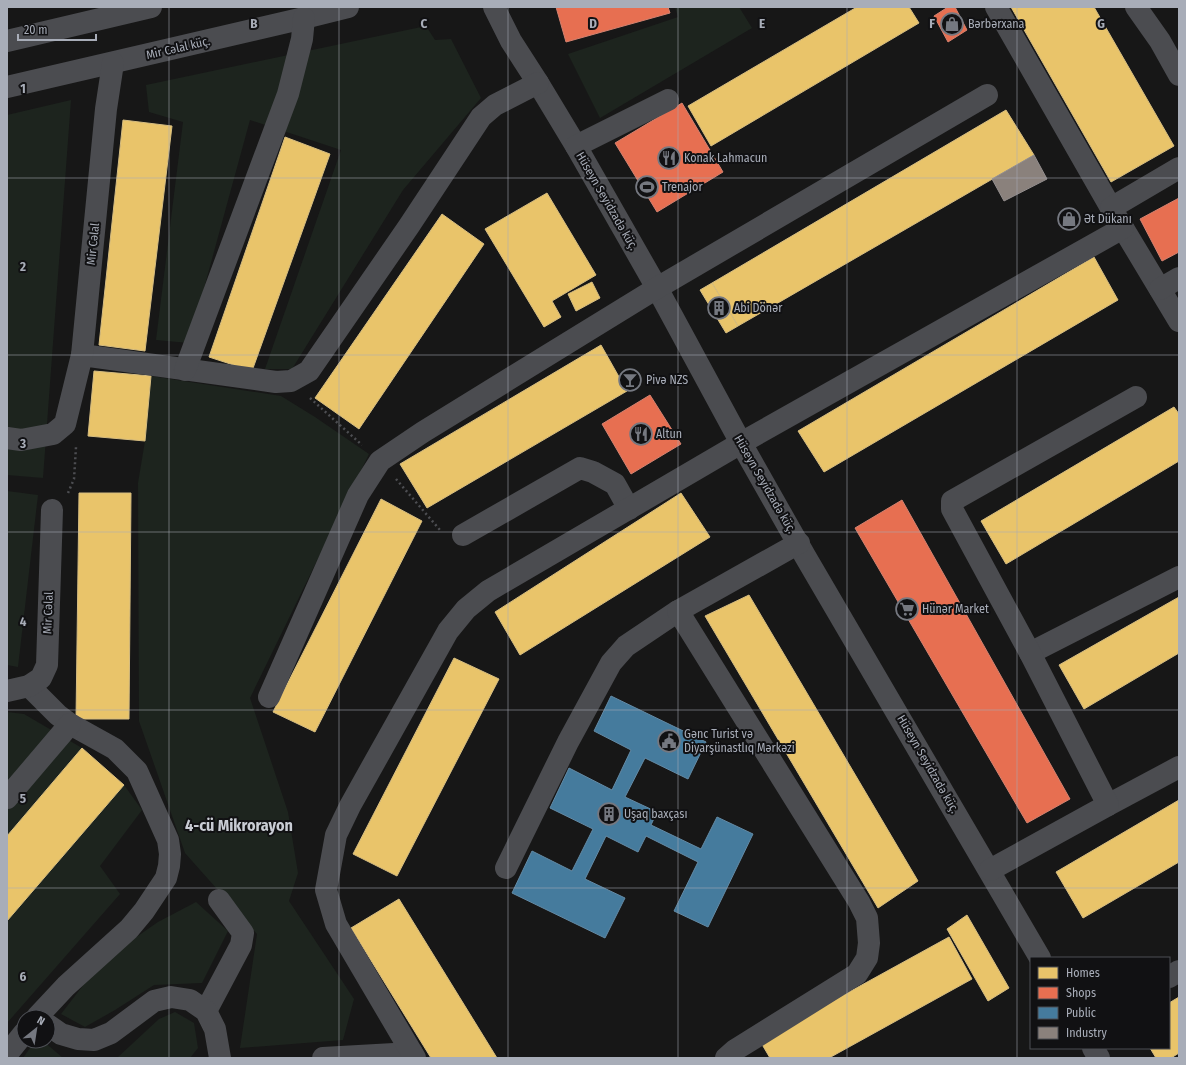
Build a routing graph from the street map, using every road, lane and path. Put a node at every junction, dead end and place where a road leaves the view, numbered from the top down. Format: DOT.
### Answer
graph roads {
  1 [pos="152,7"];
  2 [pos="348,7"];
  3 [pos="494,7"];
  4 [pos="996,7"];
  5 [pos="1136,7"];
  6 [pos="304,18"];
  7 [pos="7,41"];
  8 [pos="113,63"];
  9 [pos="1179,75"];
  10 [pos="538,83"];
  11 [pos="7,87"];
  12 [pos="987,95"];
  13 [pos="668,100"];
  14 [pos="576,146"];
  15 [pos="1179,168"];
  16 [pos="1111,208"];
  17 [pos="1123,228"];
  18 [pos="1179,278"];
  19 [pos="657,288"];
  20 [pos="1160,289"];
  21 [pos="1179,321"];
  22 [pos="82,355"];
  23 [pos="185,370"];
  24 [pos="1136,397"];
  25 [pos="65,424"];
  26 [pos="7,438"];
  27 [pos="741,443"];
  28 [pos="629,509"];
  29 [pos="52,510"];
  30 [pos="463,534"];
  31 [pos="799,543"];
  32 [pos="1179,577"];
  33 [pos="678,611"];
  34 [pos="1030,653"];
  35 [pos="29,686"];
  36 [pos="7,691"];
  37 [pos="269,697"];
  38 [pos="70,724"];
  39 [pos="1179,767"];
  40 [pos="7,798"];
  41 [pos="1108,804"];
  42 [pos="506,868"];
  43 [pos="990,870"];
  44 [pos="219,900"];
  45 [pos="1039,957"];
  46 [pos="1179,971"];
  47 [pos="1170,976"];
  48 [pos="44,1009"];
  49 [pos="206,1011"];
  50 [pos="56,1031"];
  51 [pos="16,1043"];
  52 [pos="1094,1049"];
  53 [pos="7,1054"];
  54 [pos="734,1055"];
  55 [pos="413,1056"];
  56 [pos="220,1058"];
  57 [pos="322,1058"];
  58 [pos="1099,1058"];
  1 -- 7 [label="street"];
  2 -- 6 [label="street, Mir Cəlal küç."];
  3 -- 10 [label="street, Hüseyn Seyidzadə küç."];
  4 -- 16 [label="street"];
  5 -- 9 [label="street"];
  6 -- 8 [label="street, Mir Cəlal küç."];
  6 -- 23 [label="street"];
  8 -- 11 [label="street, Mir Cəlal küç."];
  8 -- 22 [label="street, Mir Cəlal"];
  10 -- 14 [label="street, Hüseyn Seyidzadə küç."];
  10 -- 23 [label="street"];
  12 -- 19 [label="street"];
  13 -- 14 [label="street"];
  14 -- 19 [label="street, Hüseyn Seyidzadə küç."];
  15 -- 16 [label="street"];
  16 -- 17 [label="street"];
  17 -- 20 [label="street"];
  17 -- 27 [label="street"];
  18 -- 20 [label="street"];
  19 -- 27 [label="street, Hüseyn Seyidzadə küç."];
  19 -- 37 [label="street"];
  20 -- 21 [label="street"];
  22 -- 23 [label="street"];
  22 -- 25 [label="street, Mir Cəlal"];
  24 -- 34 [label="street"];
  25 -- 26 [label="street"];
  25 -- 29 [label="path"];
  27 -- 28 [label="street"];
  27 -- 31 [label="street, Hüseyn Seyidzadə küç."];
  28 -- 30 [label="street"];
  28 -- 55 [label="street"];
  29 -- 35 [label="street, Mir Cəlal"];
  31 -- 33 [label="street"];
  31 -- 43 [label="street, Hüseyn Seyidzadə küç."];
  32 -- 34 [label="street"];
  33 -- 42 [label="street"];
  33 -- 54 [label="street"];
  34 -- 41 [label="street"];
  35 -- 36 [label="street, Mir Cəlal"];
  35 -- 38 [label="street"];
  38 -- 40 [label="street"];
  38 -- 48 [label="street"];
  39 -- 41 [label="street"];
  41 -- 43 [label="street"];
  43 -- 45 [label="street, Hüseyn Seyidzadə küç."];
  44 -- 49 [label="street"];
  46 -- 47 [label="street"];
  49 -- 50 [label="street"];
  49 -- 56 [label="street"];
  51 -- 53 [label="street"];
  52 -- 58 [label="street"];
  55 -- 57 [label="street"];
}
